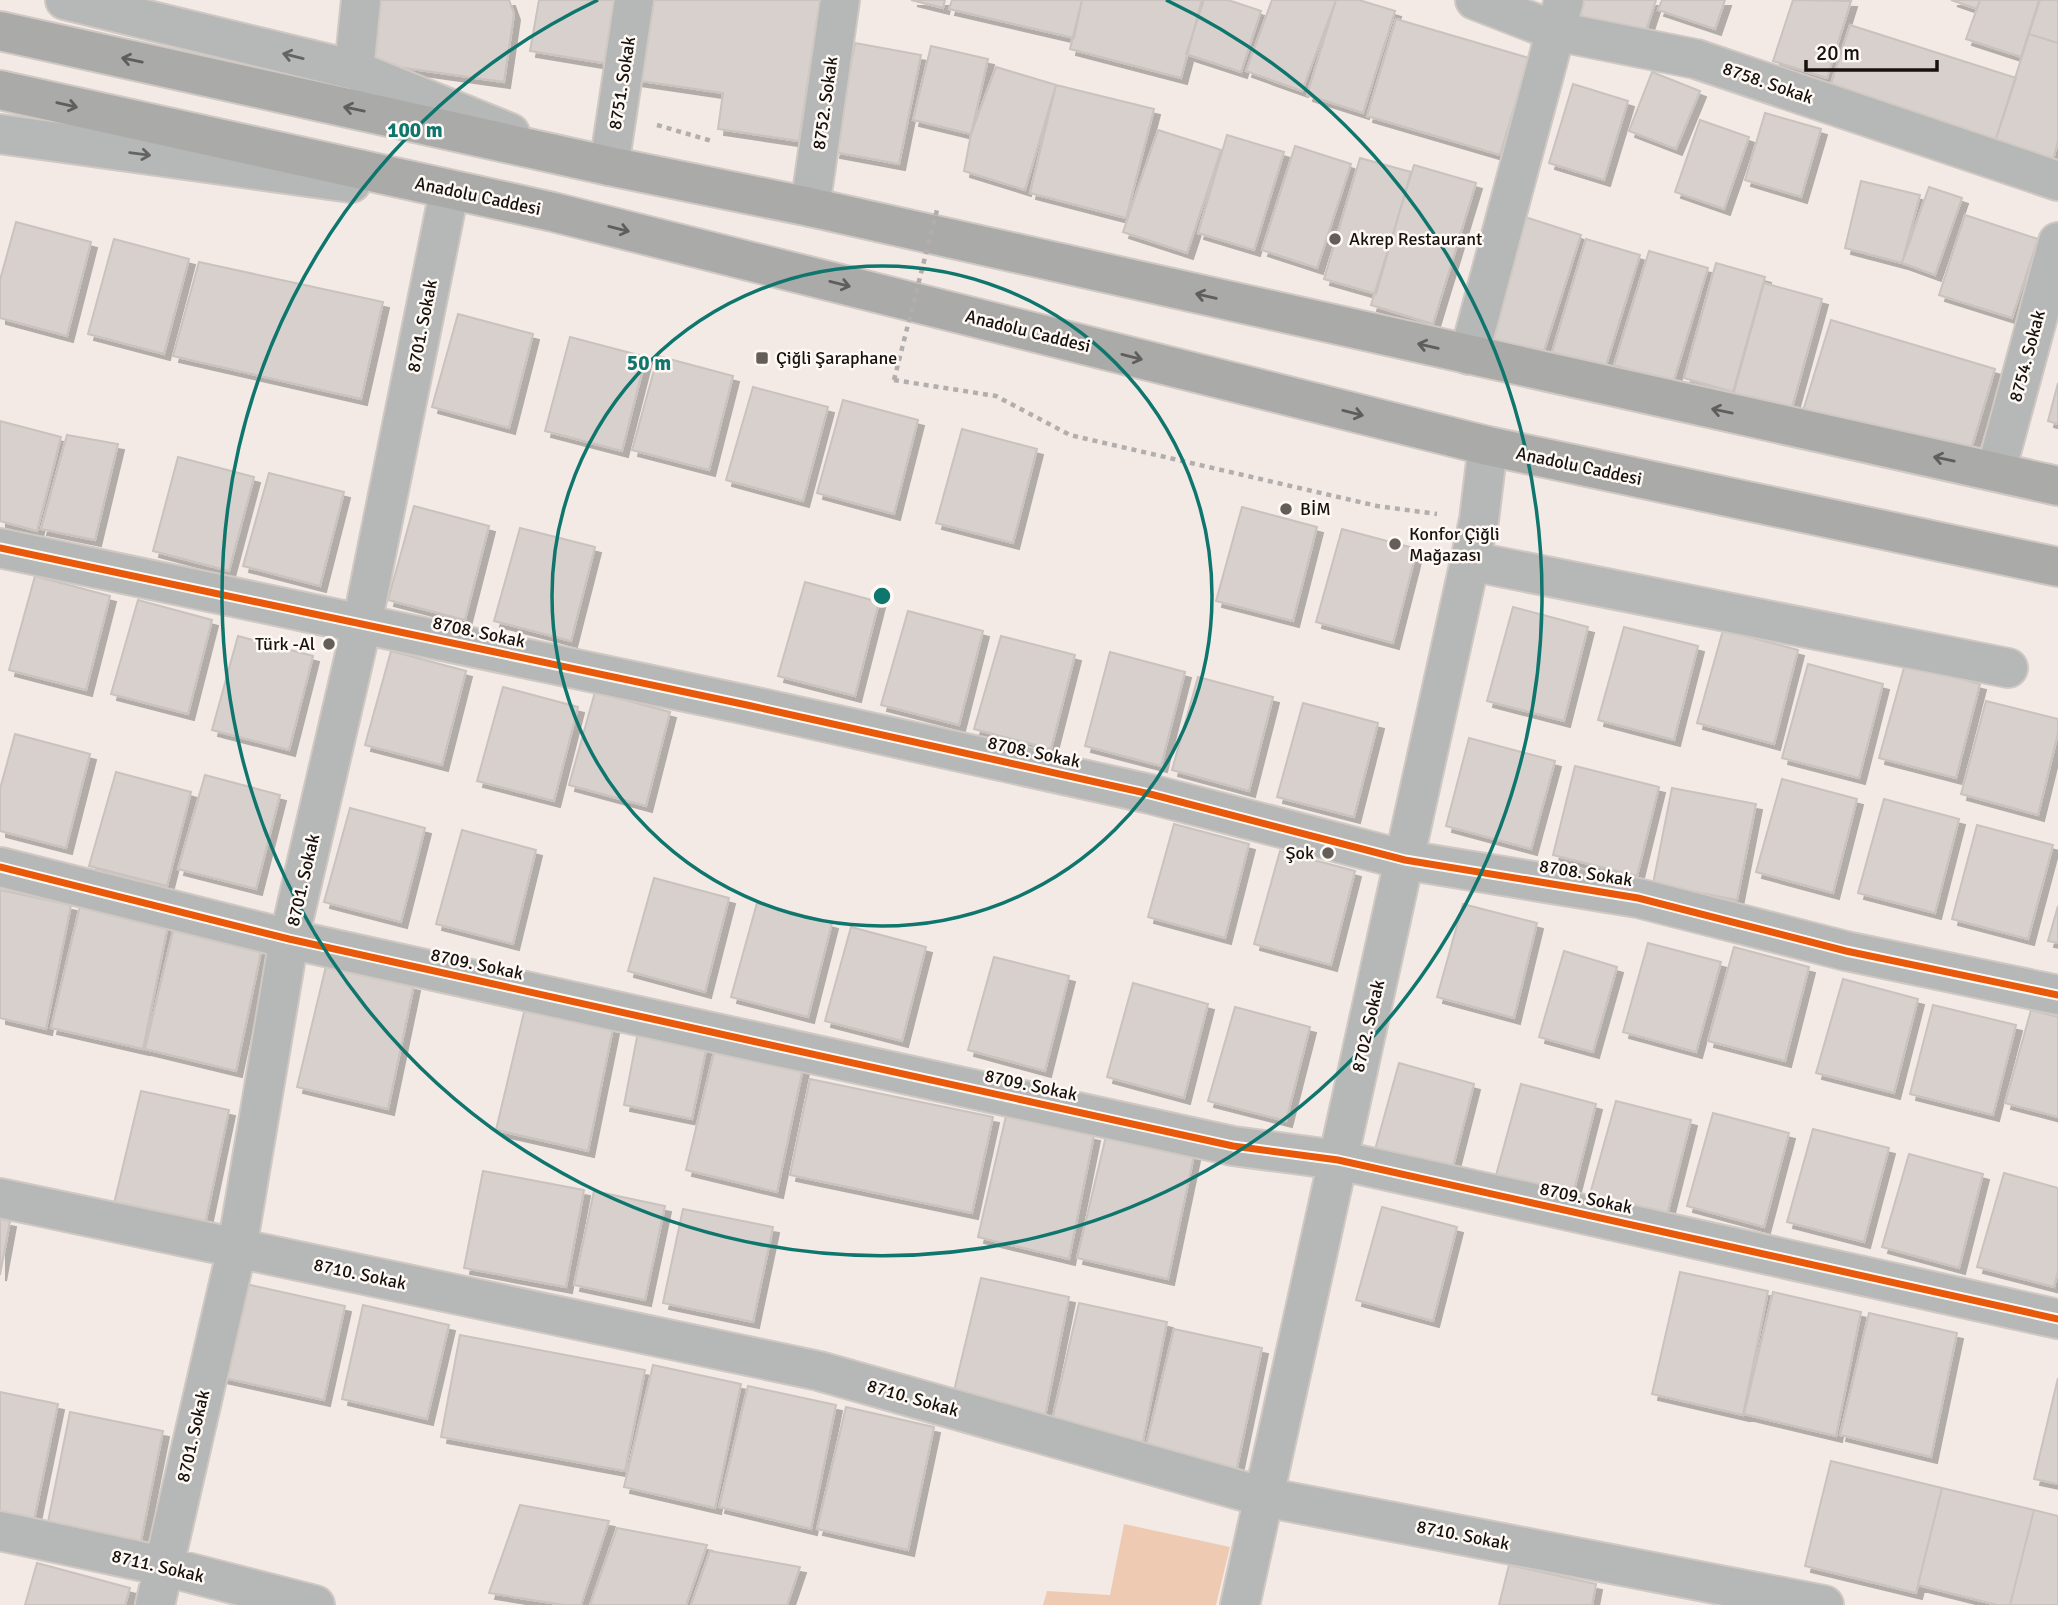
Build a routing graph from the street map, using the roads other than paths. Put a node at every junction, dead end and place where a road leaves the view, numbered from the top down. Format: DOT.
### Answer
graph roads {
  1 [pos="65,0"];
  2 [pos="360,0"];
  3 [pos="634,0"];
  4 [pos="840,0"];
  5 [pos="1475,0"];
  6 [pos="149,10"];
  7 [pos="1560,15"];
  8 [pos="0,31"];
  9 [pos="354,71"];
  10 [pos="0,90"];
  11 [pos="0,134"];
  12 [pos="564,154"];
  13 [pos="609,166"];
  14 [pos="2058,181"];
  15 [pos="448,197"];
  16 [pos="810,206"];
  17 [pos="553,212"];
  18 [pos="2058,242"];
  19 [pos="1469,355"];
  20 [pos="1488,446"];
  21 [pos="1996,471"];
  22 [pos="2058,486"];
  23 [pos="0,548"];
  24 [pos="1470,561"];
  25 [pos="2058,567"];
  26 [pos="362,624"];
  27 [pos="2008,668"];
  28 [pos="1405,860"];
  29 [pos="0,867"];
  30 [pos="289,939"];
  31 [pos="2058,995"];
  32 [pos="1338,1160"];
  33 [pos="0,1198"];
  34 [pos="237,1248"];
  35 [pos="2058,1319"];
  36 [pos="1264,1497"];
  37 [pos="0,1531"];
  38 [pos="163,1566"];
  39 [pos="155,1605"];
  40 [pos="315,1605"];
  41 [pos="1240,1605"];
  42 [pos="1824,1605"];
  1 -- 6 [label="street"];
  2 -- 9 [label="street"];
  3 -- 13 [label="street, 8751. Sokak"];
  4 -- 16 [label="street, 8752. Sokak"];
  5 -- 7 [label="street, 8758. Sokak"];
  9 -- 6 [label="street, one-way"];
  7 -- 14 [label="street, 8758. Sokak"];
  7 -- 19 [label="street"];
  12 -- 8 [label="highway, one-way"];
  9 -- 12 [label="street"];
  10 -- 17 [label="highway, Anadolu Caddesi, one-way"];
  11 -- 15 [label="street, one-way"];
  12 -- 13 [label="highway"];
  13 -- 16 [label="highway"];
  15 -- 17 [label="street"];
  15 -- 26 [label="street, 8701. Sokak"];
  19 -- 16 [label="highway, one-way"];
  17 -- 20 [label="highway, Anadolu Caddesi, one-way"];
  18 -- 21 [label="street, 8754. Sokak"];
  21 -- 19 [label="highway, one-way"];
  20 -- 24 [label="street, 8702. Sokak"];
  20 -- 25 [label="highway, Anadolu Caddesi"];
  21 -- 22 [label="highway"];
  23 -- 26 [label="street, 8708. Sokak"];
  24 -- 27 [label="street"];
  24 -- 28 [label="street, 8702. Sokak"];
  26 -- 28 [label="street, 8708. Sokak"];
  26 -- 30 [label="street, 8701. Sokak"];
  28 -- 31 [label="street, 8708. Sokak"];
  28 -- 32 [label="street, 8702. Sokak"];
  29 -- 30 [label="street, 8709. Sokak"];
  30 -- 32 [label="street, 8709. Sokak"];
  30 -- 34 [label="street, 8701. Sokak"];
  32 -- 35 [label="street, 8709. Sokak"];
  32 -- 36 [label="street, 8702. Sokak"];
  33 -- 34 [label="street, 8710. Sokak"];
  34 -- 36 [label="street, 8710. Sokak"];
  34 -- 38 [label="street, 8701. Sokak"];
  36 -- 41 [label="street, 8702. Sokak"];
  36 -- 42 [label="street, 8710. Sokak"];
  37 -- 38 [label="street, 8711. Sokak"];
  38 -- 39 [label="street, 8701. Sokak"];
  38 -- 40 [label="street, 8711. Sokak"];
}
